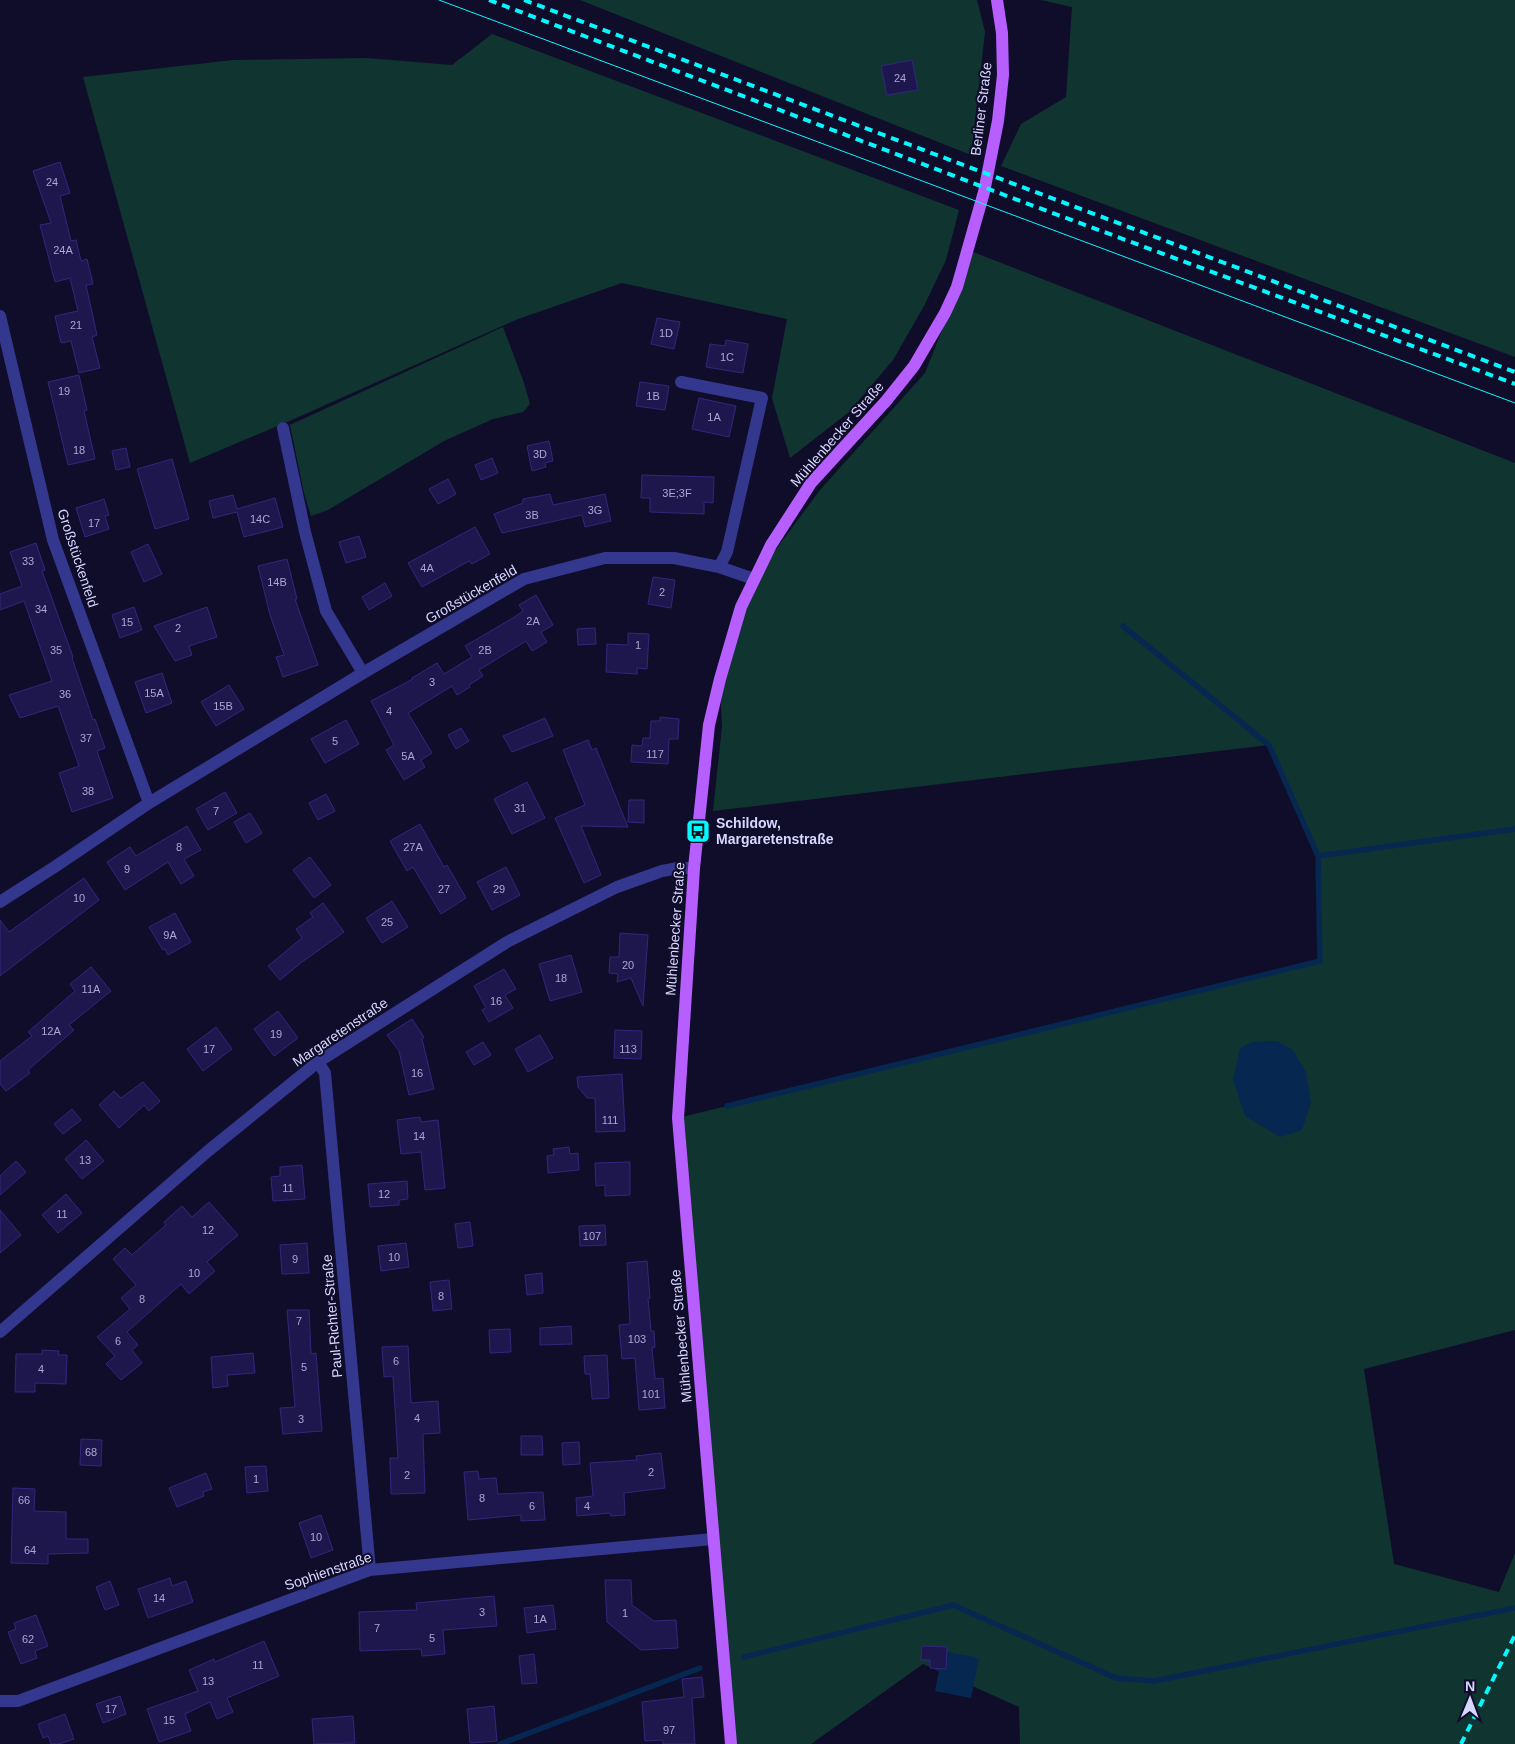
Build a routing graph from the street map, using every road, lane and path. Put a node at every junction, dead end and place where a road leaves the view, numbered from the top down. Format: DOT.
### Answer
graph roads {
  1 [pos="997,0"];
  2 [pos="984,192"];
  3 [pos="0,316"];
  4 [pos="681,382"];
  5 [pos="283,428"];
  6 [pos="719,567"];
  7 [pos="754,579"];
  8 [pos="363,673"];
  9 [pos="149,803"];
  10 [pos="694,868"];
  11 [pos="0,902"];
  12 [pos="318,1062"];
  13 [pos="0,1332"];
  14 [pos="713,1539"];
  15 [pos="370,1570"];
  16 [pos="0,1701"];
  17 [pos="731,1744"];
  1 -- 2 [label="main road, Berliner Straße"];
  2 -- 7 [label="main road, Mühlenbecker Straße"];
  3 -- 9 [label="street, Großstückenfeld"];
  4 -- 6 [label="street"];
  5 -- 8 [label="street"];
  6 -- 7 [label="street, Großstückenfeld"];
  6 -- 8 [label="street, Großstückenfeld"];
  7 -- 10 [label="main road, Mühlenbecker Straße"];
  8 -- 9 [label="street, Großstückenfeld"];
  9 -- 11 [label="street, Großstückenfeld"];
  10 -- 12 [label="street, Margaretenstraße"];
  10 -- 14 [label="main road, Mühlenbecker Straße"];
  12 -- 13 [label="street, Margaretenstraße"];
  12 -- 15 [label="street, Paul-Richter-Straße"];
  14 -- 15 [label="street, Sophienstraße"];
  14 -- 17 [label="main road, Mühlenbecker Straße"];
  15 -- 16 [label="street, Sophienstraße"];
}
